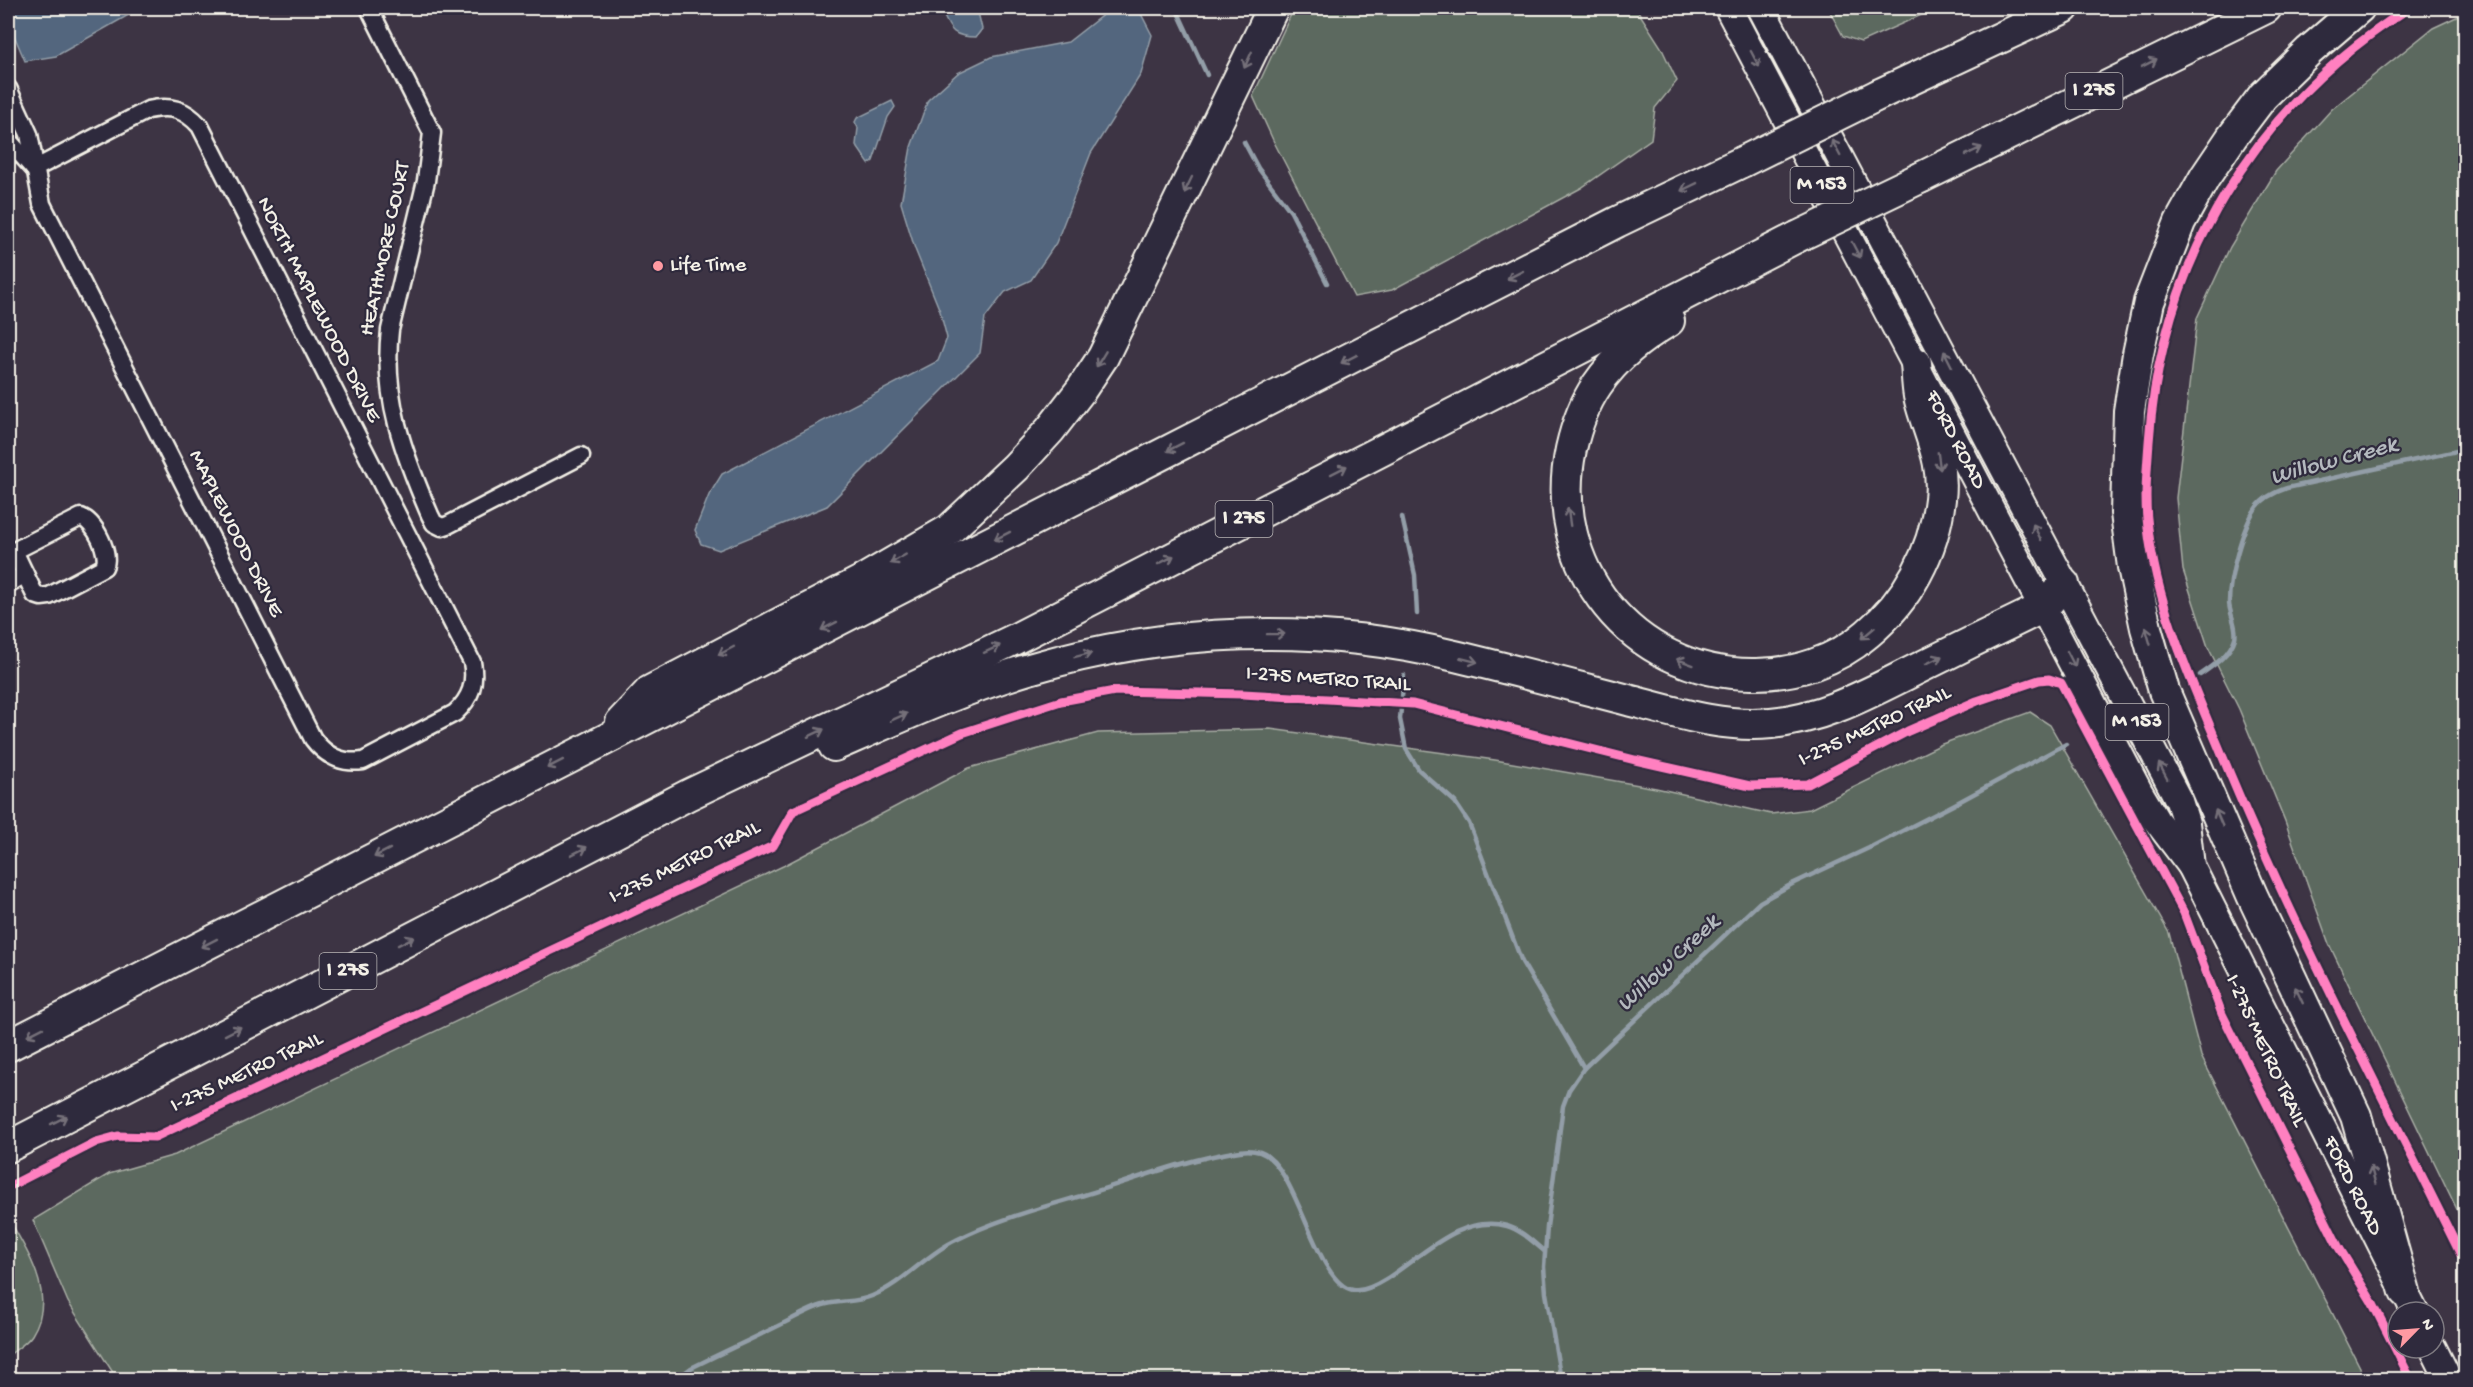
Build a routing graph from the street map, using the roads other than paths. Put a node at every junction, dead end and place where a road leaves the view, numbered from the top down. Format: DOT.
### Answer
graph roads {
  1 [pos="369,8"];
  2 [pos="1273,8"];
  3 [pos="1728,8"];
  4 [pos="1761,8"];
  5 [pos="2012,8"];
  6 [pos="2064,8"];
  7 [pos="2266,8"];
  8 [pos="2359,8"];
  9 [pos="1924,71"];
  10 [pos="8,88"];
  11 [pos="8,140"];
  12 [pos="34,169"];
  13 [pos="1770,250"];
  14 [pos="1916,363"];
  15 [pos="581,456"];
  16 [pos="26,574"];
  17 [pos="8,584"];
  18 [pos="2064,584"];
  19 [pos="2044,607"];
  20 [pos="474,682"];
  21 [pos="607,737"];
  22 [pos="688,795"];
  23 [pos="2191,866"];
  24 [pos="8,1046"];
  25 [pos="8,1147"];
  26 [pos="2409,1300"];
  27 [pos="2409,1300"];
  28 [pos="2439,1360"];
  29 [pos="2449,1380"];
  1 -- 15 [label="street, HEATHMORE COURT"];
  2 -- 21 [label="highway, one-way"];
  3 -- 14 [label="main road, FORD ROAD / M 153, one-way"];
  18 -- 4 [label="main road, FORD ROAD / M 153, one-way"];
  5 -- 9 [label="highway"];
  6 -- 9 [label="highway"];
  13 -- 7 [label="highway, I 275, one-way, bridge"];
  26 -- 8 [label="highway, one-way"];
  9 -- 21 [label="highway, one-way, bridge"];
  10 -- 12 [label="street, MAPLEWOOD DRIVE"];
  11 -- 12 [label="street, MAPLEWOOD DRIVE"];
  12 -- 20 [label="street, NORTH MAPLEWOOD DRIVE"];
  12 -- 20 [label="street, MAPLEWOOD DRIVE"];
  14 -- 13 [label="highway, one-way"];
  22 -- 13 [label="highway, I 275, one-way"];
  14 -- 19 [label="main road, FORD ROAD / M 153"];
  16 -- 16 [label="street"];
  16 -- 17 [label="street"];
  18 -- 19 [label="highway"];
  23 -- 18 [label="main road, FORD ROAD / M 153, one-way"];
  22 -- 19 [label="highway, one-way"];
  19 -- 23 [label="main road, FORD ROAD / M 153, one-way"];
  21 -- 24 [label="highway, one-way"];
  25 -- 22 [label="highway, I 275, one-way"];
  23 -- 27 [label="main road, FORD ROAD / M 153"];
  28 -- 29 [label="main road"];
}
